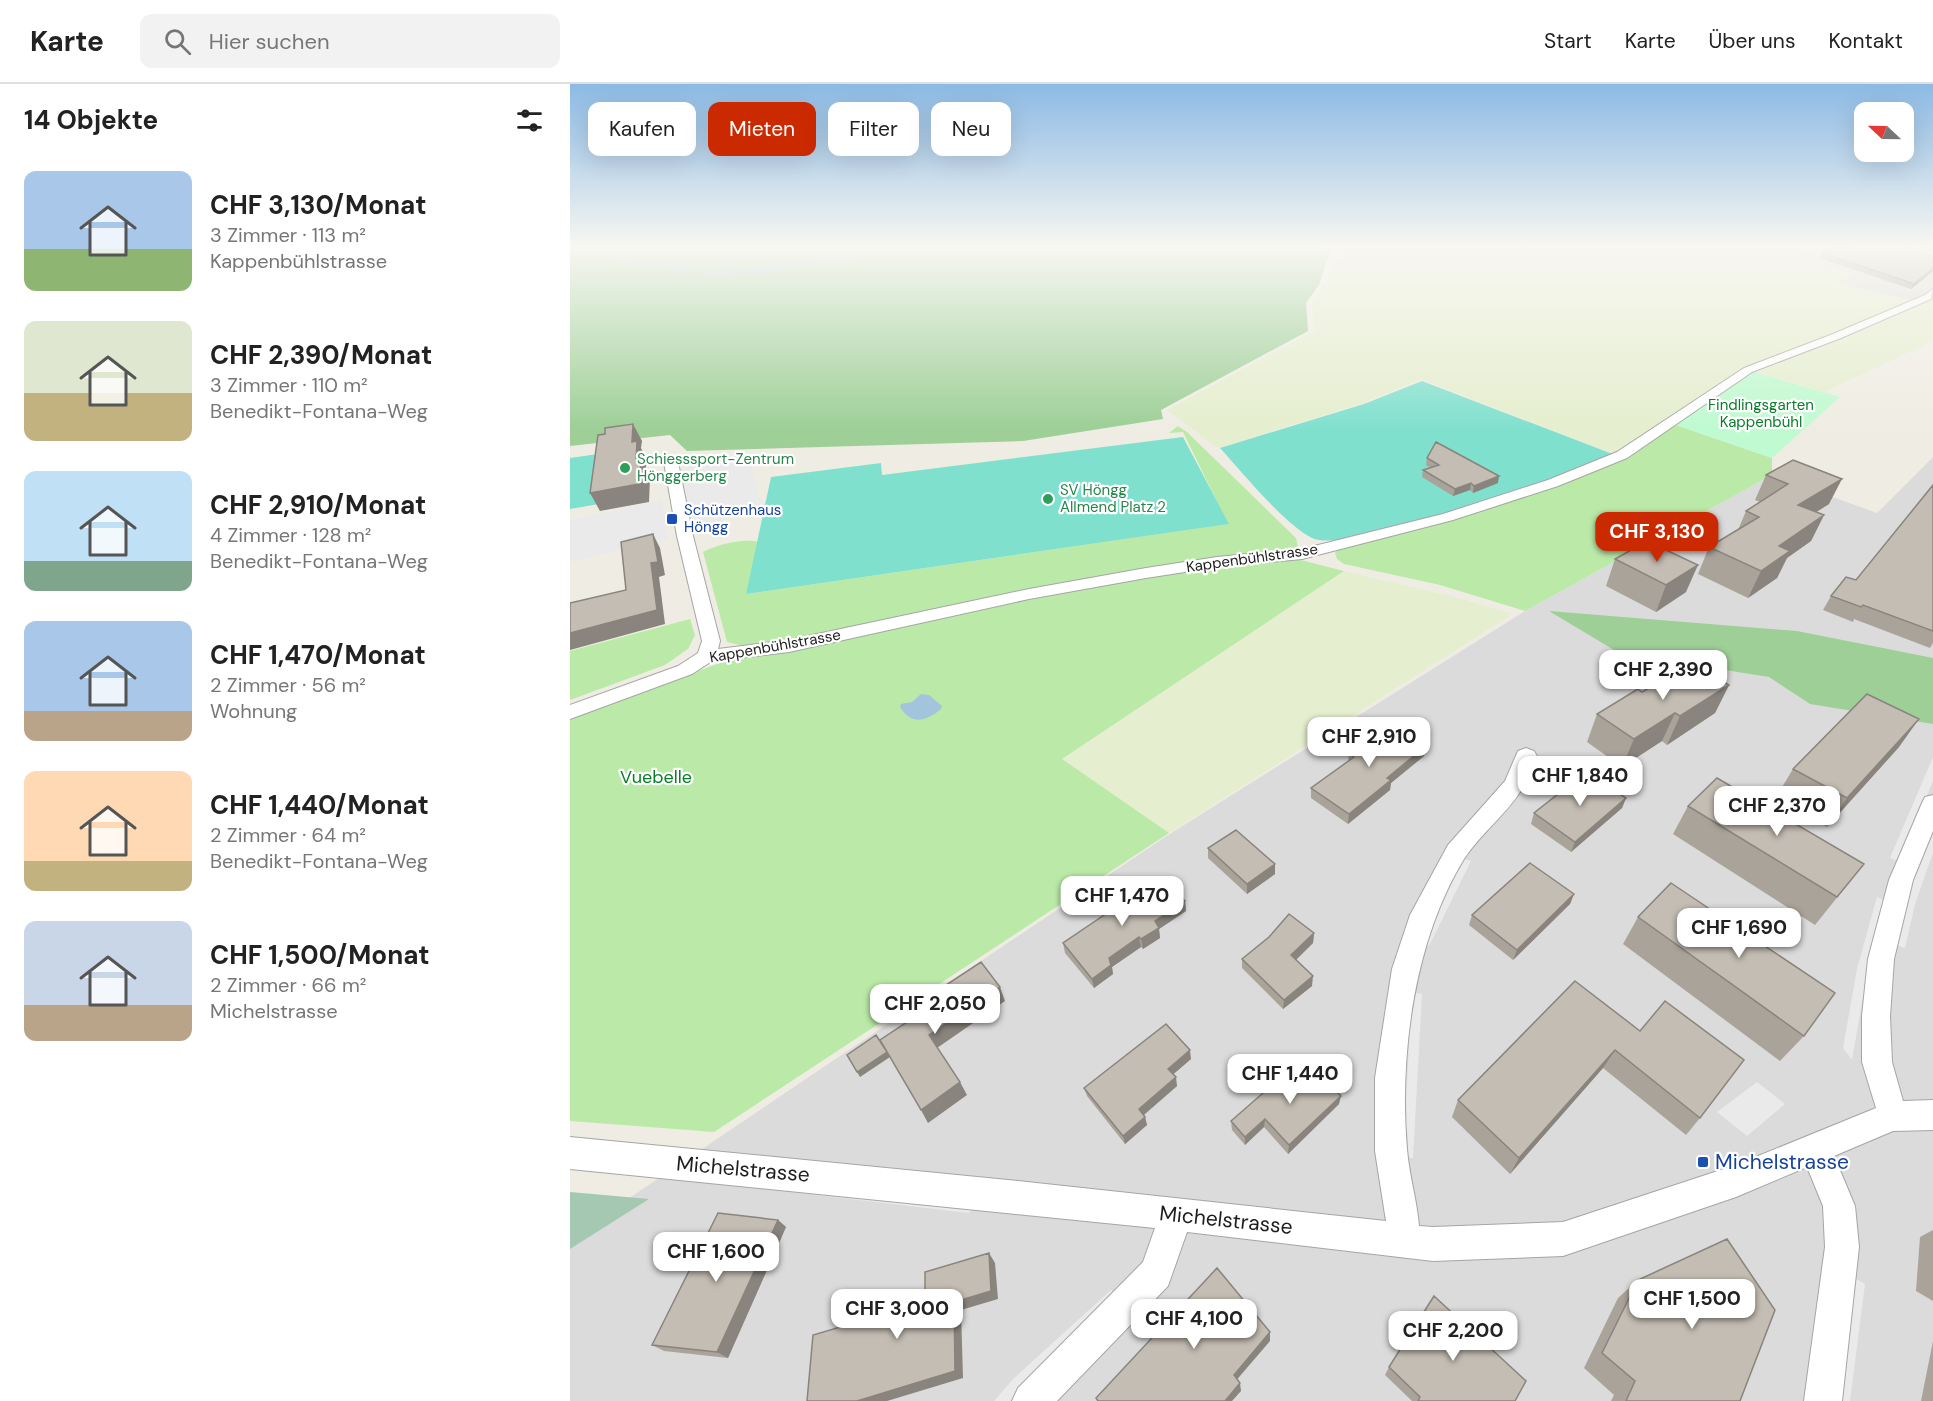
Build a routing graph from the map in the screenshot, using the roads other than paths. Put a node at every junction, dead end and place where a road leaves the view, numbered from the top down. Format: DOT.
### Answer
graph roads {
  1 [pos="1904,307"];
  2 [pos="671,462"];
  3 [pos="707,656"];
  4 [pos="570,712"];
  5 [pos="1526,756"];
  6 [pos="1933,803"];
  7 [pos="1933,1115"];
  8 [pos="1893,1116"];
  9 [pos="1815,1150"];
  10 [pos="570,1153"];
  11 [pos="1175,1215"];
  12 [pos="1404,1242"];
  13 [pos="1031,1401"];
  14 [pos="1823,1401"];
  1 -- 3 [label="street, Kappenbühlstrasse"];
  2 -- 3 [label="street"];
  3 -- 4 [label="street, Kappenbühlstrasse"];
  5 -- 12 [label="street"];
  6 -- 8 [label="street"];
  7 -- 8 [label="street, Michelstrasse"];
  8 -- 9 [label="street, Michelstrasse"];
  9 -- 12 [label="street, Michelstrasse"];
  9 -- 14 [label="street"];
  10 -- 11 [label="street, Michelstrasse"];
  11 -- 12 [label="street, Michelstrasse"];
  11 -- 13 [label="street"];
}
